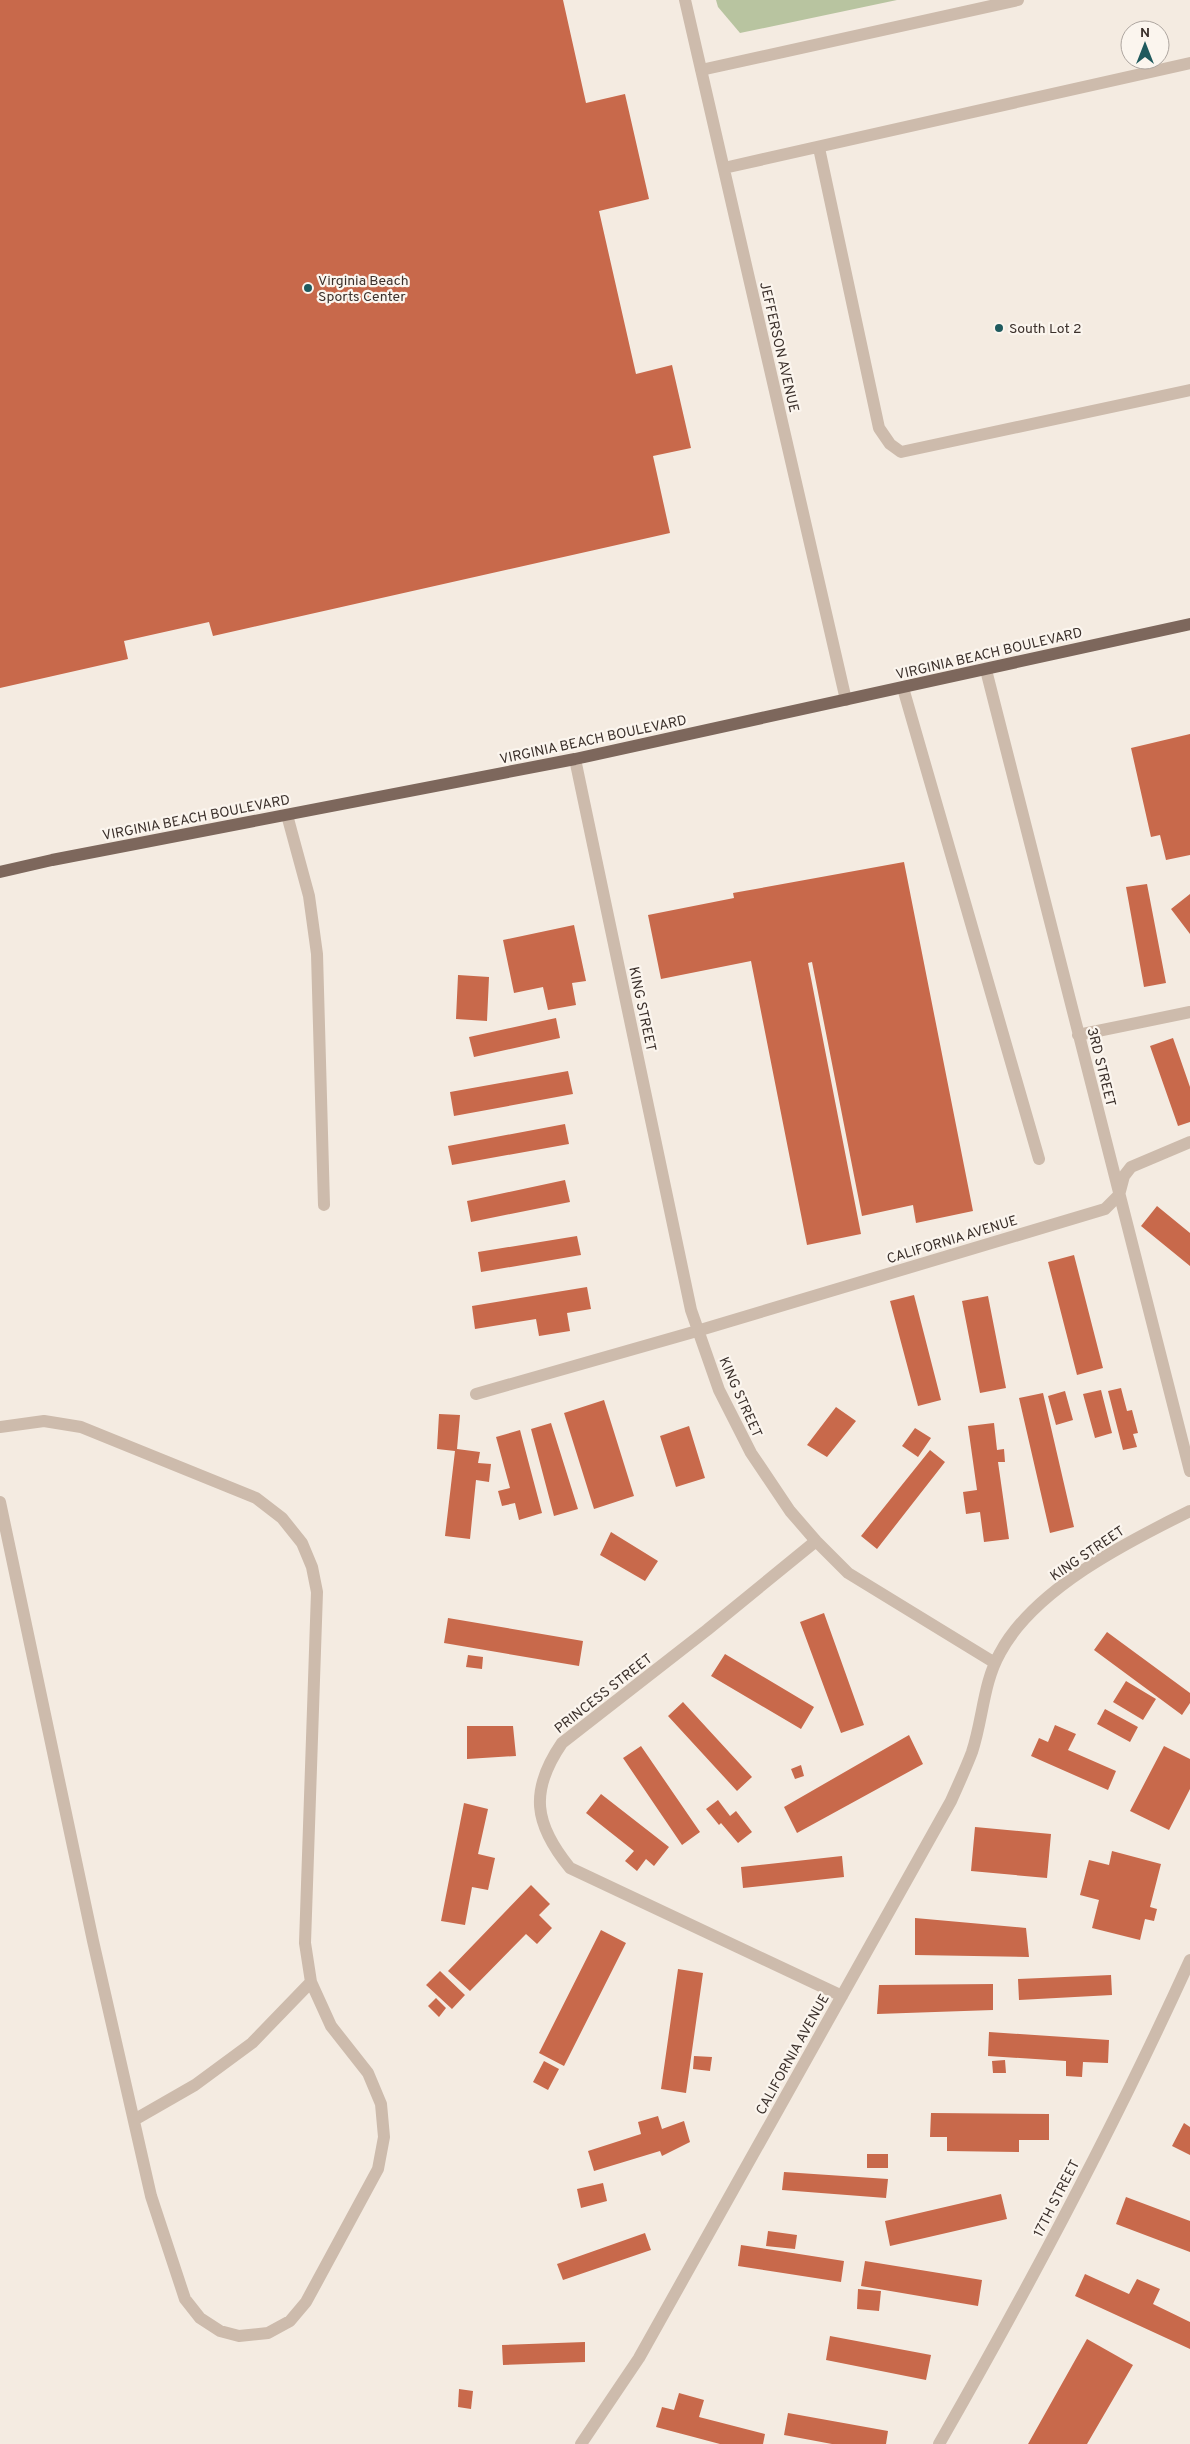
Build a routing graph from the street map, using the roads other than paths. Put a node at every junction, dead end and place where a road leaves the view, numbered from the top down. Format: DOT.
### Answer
graph roads {
  1 [pos="685,0"];
  2 [pos="1018,0"];
  3 [pos="1001,2"];
  4 [pos="1190,63"];
  5 [pos="701,70"];
  6 [pos="819,148"];
  7 [pos="724,168"];
  8 [pos="1190,390"];
  9 [pos="1190,624"];
  10 [pos="986,670"];
  11 [pos="903,688"];
  12 [pos="846,700"];
  13 [pos="575,759"];
  14 [pos="287,815"];
  15 [pos="0,872"];
  16 [pos="1190,1012"];
  17 [pos="1078,1036"];
  18 [pos="1190,1142"];
  19 [pos="1039,1159"];
  20 [pos="1118,1195"];
  21 [pos="324,1205"];
  22 [pos="697,1331"];
  23 [pos="476,1394"];
  24 [pos="0,1427"];
  25 [pos="1190,1471"];
  26 [pos="0,1502"];
  27 [pos="1190,1511"];
  28 [pos="816,1541"];
  29 [pos="995,1663"];
  30 [pos="1190,1960"];
  31 [pos="311,1982"];
  32 [pos="842,1996"];
  33 [pos="134,2120"];
  34 [pos="581,2444"];
  35 [pos="939,2444"];
  1 -- 5 [label="street, JEFFERSON AVENUE"];
  2 -- 3 [label="street"];
  3 -- 5 [label="street"];
  4 -- 6 [label="street"];
  5 -- 7 [label="street, JEFFERSON AVENUE"];
  6 -- 7 [label="street"];
  6 -- 8 [label="street"];
  7 -- 12 [label="street, JEFFERSON AVENUE"];
  9 -- 10 [label="main road, VIRGINIA BEACH BOULEVARD"];
  10 -- 11 [label="main road, VIRGINIA BEACH BOULEVARD"];
  10 -- 17 [label="street, 3RD STREET"];
  11 -- 12 [label="main road, VIRGINIA BEACH BOULEVARD"];
  11 -- 19 [label="street"];
  12 -- 13 [label="main road, VIRGINIA BEACH BOULEVARD"];
  13 -- 14 [label="main road, VIRGINIA BEACH BOULEVARD"];
  13 -- 22 [label="street, KING STREET"];
  14 -- 15 [label="main road, VIRGINIA BEACH BOULEVARD"];
  14 -- 21 [label="street"];
  16 -- 17 [label="street"];
  17 -- 20 [label="street, 3RD STREET"];
  18 -- 20 [label="street, CALIFORNIA AVENUE"];
  20 -- 22 [label="street, CALIFORNIA AVENUE"];
  20 -- 25 [label="street, 3RD STREET"];
  22 -- 23 [label="street, CALIFORNIA AVENUE"];
  22 -- 28 [label="street, KING STREET"];
  24 -- 31 [label="street"];
  26 -- 33 [label="street"];
  27 -- 29 [label="street, KING STREET"];
  28 -- 29 [label="street, KING STREET"];
  28 -- 32 [label="street, PRINCESS STREET"];
  29 -- 32 [label="street, CALIFORNIA AVENUE"];
  30 -- 35 [label="street, 17TH STREET"];
  31 -- 33 [label="street"];
  31 -- 33 [label="street"];
  32 -- 34 [label="street, CALIFORNIA AVENUE"];
}
